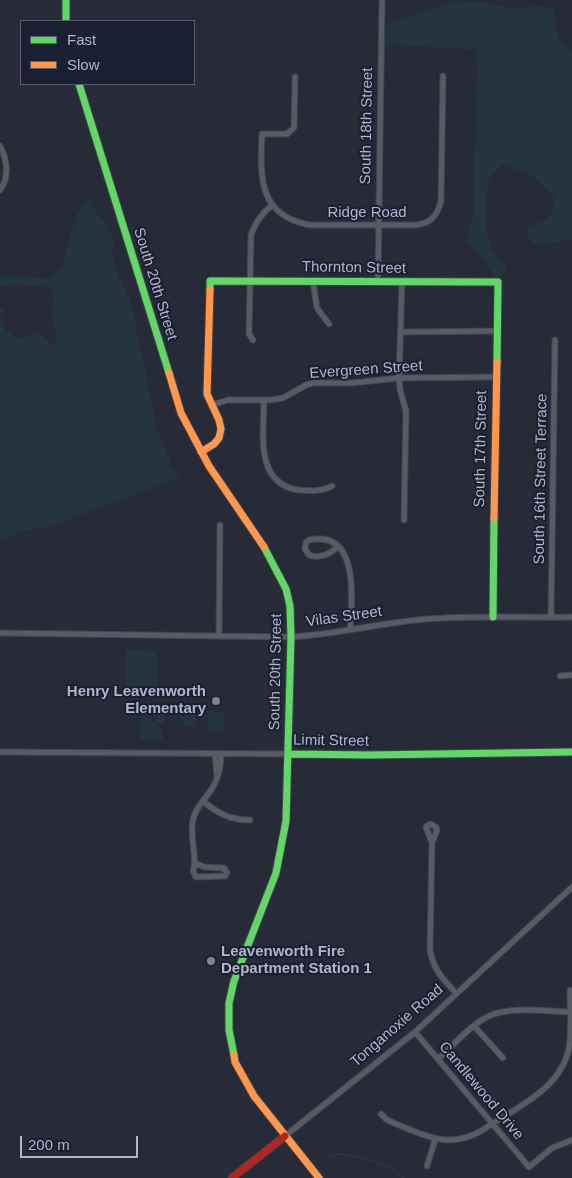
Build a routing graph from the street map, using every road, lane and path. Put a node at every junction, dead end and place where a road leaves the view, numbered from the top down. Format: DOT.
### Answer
graph roads {
  1 [pos="66,0"];
  2 [pos="382,0"];
  3 [pos="66,20"];
  4 [pos="443,76"];
  5 [pos="295,77"];
  6 [pos="79,85"];
  7 [pos="0,146"];
  8 [pos="0,190"];
  9 [pos="272,205"];
  10 [pos="378,226"];
  11 [pos="250,281"];
  12 [pos="313,282"];
  13 [pos="378,282"];
  14 [pos="402,282"];
  15 [pos="498,282"];
  16 [pos="329,324"];
  17 [pos="496,331"];
  18 [pos="400,332"];
  19 [pos="253,340"];
  20 [pos="555,340"];
  21 [pos="495,376"];
  22 [pos="399,378"];
  23 [pos="264,400"];
  24 [pos="212,405"];
  25 [pos="201,452"];
  26 [pos="332,486"];
  27 [pos="404,520"];
  28 [pos="220,525"];
  29 [pos="338,546"];
  30 [pos="493,617"];
  31 [pos="551,617"];
  32 [pos="572,617"];
  33 [pos="350,630"];
  34 [pos="0,633"];
  35 [pos="219,636"];
  36 [pos="291,637"];
  37 [pos="572,675"];
  38 [pos="560,676"];
  39 [pos="0,752"];
  40 [pos="572,752"];
  41 [pos="218,754"];
  42 [pos="288,754"];
  43 [pos="202,801"];
  44 [pos="250,820"];
  45 [pos="432,843"];
  46 [pos="195,863"];
  47 [pos="572,887"];
  48 [pos="570,990"];
  49 [pos="456,993"];
  50 [pos="570,1012"];
  51 [pos="474,1026"];
  52 [pos="415,1032"];
  53 [pos="503,1058"];
  54 [pos="438,1059"];
  55 [pos="381,1114"];
  56 [pos="492,1123"];
  57 [pos="285,1136"];
  58 [pos="435,1140"];
  59 [pos="572,1140"];
  60 [pos="427,1166"];
  61 [pos="232,1178"];
  62 [pos="319,1178"];
  1 -- 3 [label="main road"];
  2 -- 10 [label="street, South 18th Street"];
  4 -- 10 [label="street, Ridge Road"];
  5 -- 9 [label="street, Ridge Road"];
  6 -- 25 [label="main road, South 20th Street"];
  7 -- 8 [label="street"];
  9 -- 10 [label="street, Ridge Road"];
  9 -- 11 [label="street"];
  10 -- 13 [label="street, South 18th Street"];
  11 -- 12 [label="main road, Thornton Street"];
  11 -- 19 [label="street"];
  11 -- 24 [label="main road, Thornton Street"];
  12 -- 13 [label="main road, Thornton Street"];
  12 -- 16 [label="street"];
  13 -- 14 [label="main road, Thornton Street"];
  14 -- 15 [label="main road, Thornton Street"];
  14 -- 18 [label="street"];
  15 -- 17 [label="main road, South 17th Street"];
  17 -- 18 [label="street"];
  17 -- 21 [label="main road, South 17th Street"];
  18 -- 22 [label="street"];
  20 -- 31 [label="street, South 16th Street Terrace"];
  21 -- 22 [label="street, Evergreen Street"];
  21 -- 30 [label="main road, South 17th Street"];
  22 -- 23 [label="street, Evergreen Street"];
  22 -- 27 [label="street"];
  23 -- 24 [label="street, Evergreen Street"];
  23 -- 26 [label="street"];
  24 -- 25 [label="main road"];
  25 -- 36 [label="main road, South 20th Street"];
  28 -- 35 [label="street"];
  29 -- 29 [label="street"];
  29 -- 33 [label="street"];
  30 -- 31 [label="street, Vilas Street"];
  30 -- 33 [label="street, Vilas Street"];
  31 -- 32 [label="street, Vilas Street"];
  33 -- 36 [label="street, Vilas Street"];
  34 -- 35 [label="street, Vilas Street"];
  35 -- 36 [label="street, Vilas Street"];
  36 -- 42 [label="main road, South 20th Street"];
  37 -- 38 [label="street"];
  39 -- 41 [label="street, Limit Street"];
  40 -- 42 [label="main road, Limit Street"];
  41 -- 42 [label="street, Limit Street"];
  41 -- 43 [label="street"];
  42 -- 57 [label="main road, South 20th Street"];
  43 -- 44 [label="street"];
  43 -- 46 [label="street"];
  45 -- 49 [label="street"];
  46 -- 46 [label="street"];
  47 -- 49 [label="street, Tonganoxie Road"];
  48 -- 50 [label="street"];
  49 -- 52 [label="street, Tonganoxie Road"];
  50 -- 51 [label="street"];
  50 -- 56 [label="street"];
  51 -- 53 [label="street"];
  51 -- 54 [label="street"];
  52 -- 54 [label="street, Candlewood Drive"];
  52 -- 57 [label="street, Tonganoxie Road"];
  54 -- 56 [label="street, Candlewood Drive"];
  55 -- 58 [label="street"];
  56 -- 58 [label="street"];
  56 -- 59 [label="street, Candlewood Drive"];
  57 -- 61 [label="main road, Tonganoxie Road"];
  57 -- 62 [label="main road, South 20th Street"];
  58 -- 60 [label="street"];
}
